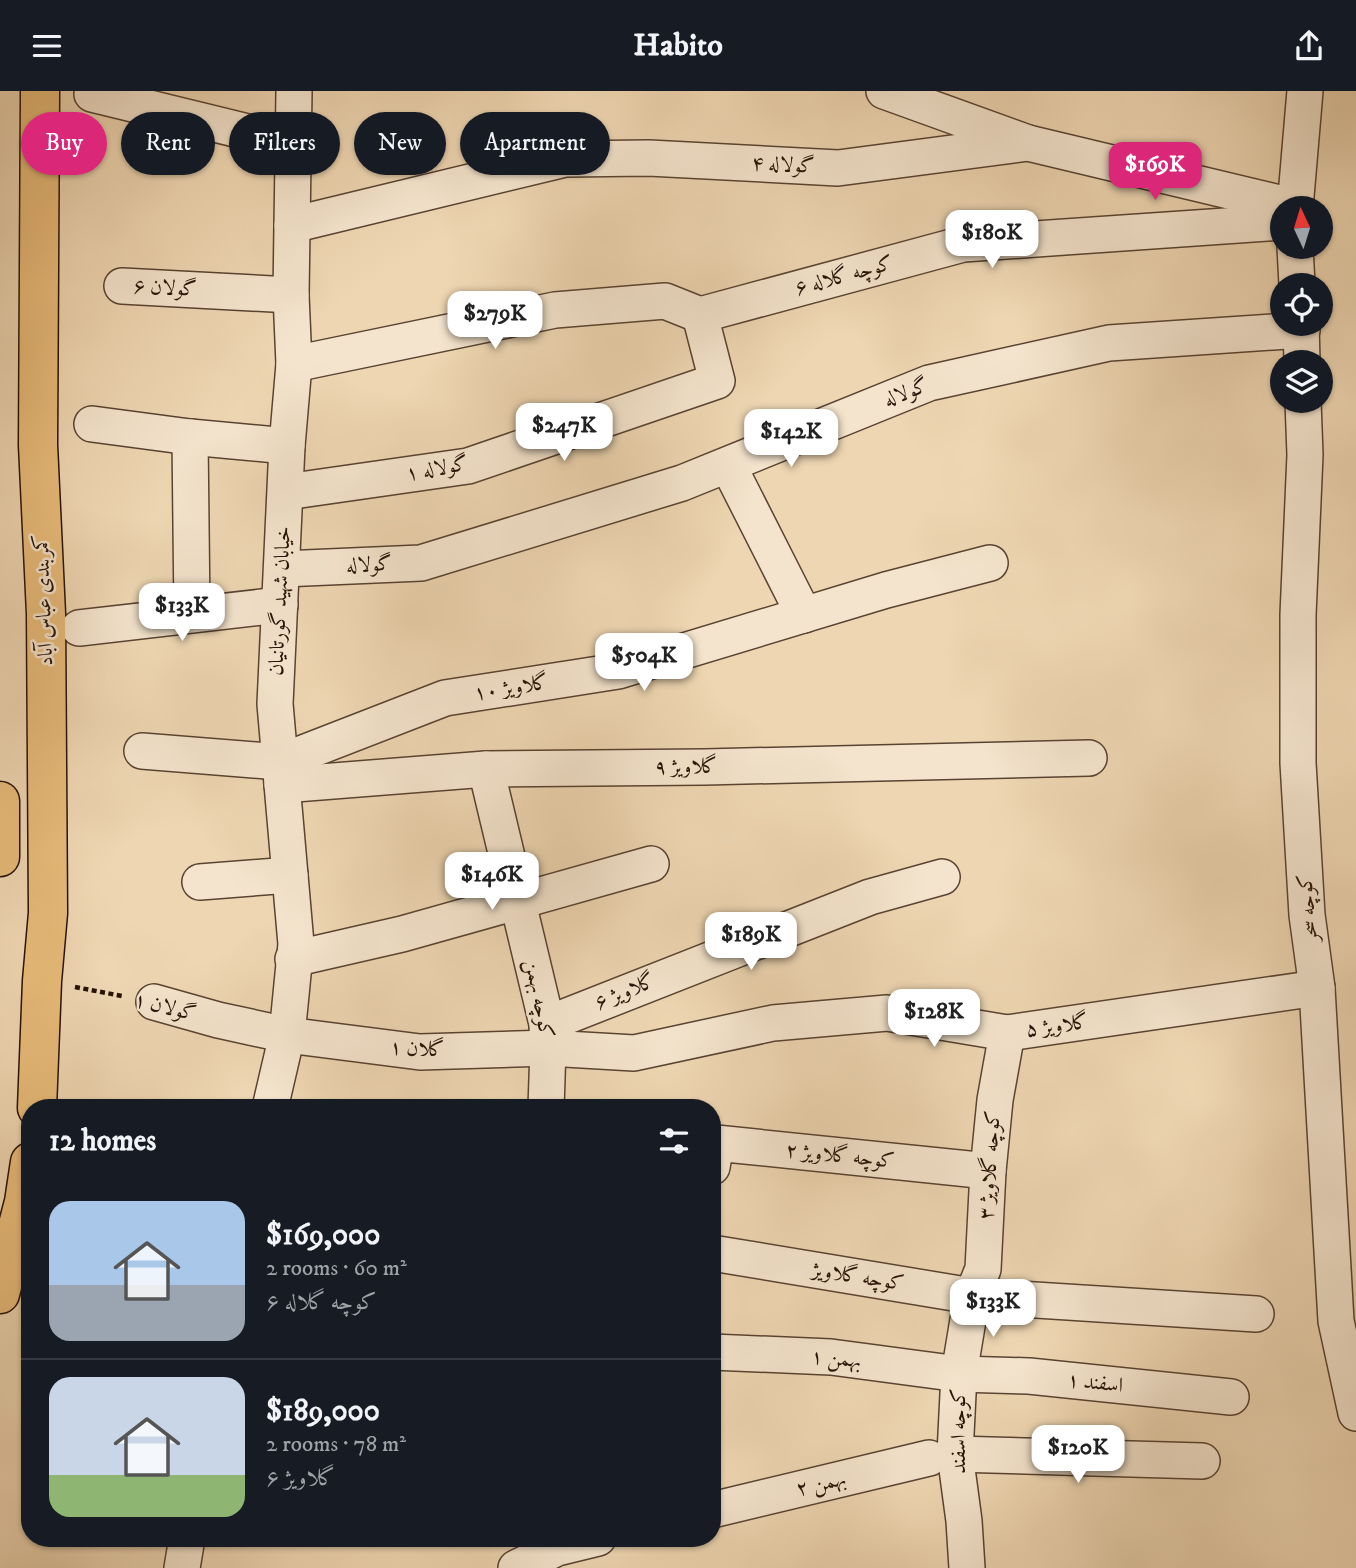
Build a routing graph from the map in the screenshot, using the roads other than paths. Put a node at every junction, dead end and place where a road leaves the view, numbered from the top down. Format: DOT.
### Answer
graph roads {
  1 [pos="40,91"];
  2 [pos="294,91"];
  3 [pos="884,91"];
  4 [pos="1305,91"];
  5 [pos="92,94"];
  6 [pos="294,112"];
  7 [pos="229,127"];
  8 [pos="1028,143"];
  9 [pos="293,175"];
  10 [pos="1293,196"];
  11 [pos="1270,206"];
  12 [pos="1270,214"];
  13 [pos="292,225"];
  14 [pos="122,286"];
  15 [pos="291,295"];
  16 [pos="700,315"];
  17 [pos="1302,339"];
  18 [pos="294,364"];
  19 [pos="1303,413"];
  20 [pos="92,424"];
  21 [pos="190,437"];
  22 [pos="287,446"];
  23 [pos="728,465"];
  24 [pos="286,492"];
  25 [pos="990,563"];
  26 [pos="282,569"];
  27 [pos="280,605"];
  28 [pos="192,614"];
  29 [pos="804,615"];
  30 [pos="79,628"];
  31 [pos="142,751"];
  32 [pos="1089,758"];
  33 [pos="486,769"];
  34 [pos="281,774"];
  35 [pos="0,801"];
  36 [pos="0,857"];
  37 [pos="651,864"];
  38 [pos="290,874"];
  39 [pos="942,877"];
  40 [pos="200,882"];
  41 [pos="518,902"];
  42 [pos="293,959"];
  43 [pos="1317,988"];
  44 [pos="153,1002"];
  45 [pos="1007,1033"];
  46 [pos="287,1035"];
  47 [pos="547,1036"];
  48 [pos="37,1099"];
  49 [pos="272,1099"];
  50 [pos="546,1099"];
  51 [pos="721,1144"];
  52 [pos="988,1171"];
  53 [pos="21,1214"];
  54 [pos="721,1254"];
  55 [pos="0,1294"];
  56 [pos="972,1296"];
  57 [pos="1256,1314"];
  58 [pos="721,1352"];
  59 [pos="959,1374"];
  60 [pos="1231,1397"];
  61 [pos="1356,1413"];
  62 [pos="942,1456"];
  63 [pos="1202,1461"];
  64 [pos="721,1508"];
  65 [pos="186,1547"];
  66 [pos="559,1551"];
  67 [pos="182,1568"];
  68 [pos="516,1568"];
  69 [pos="967,1568"];
  1 -- 48 [label="main road, کمربندی عباس آباد"];
  2 -- 6 [label="street, خیابان شهید گورتانیان"];
  3 -- 8 [label="street"];
  4 -- 10 [label="street"];
  5 -- 7 [label="street"];
  8 -- 11 [label="street"];
  8 -- 13 [label="street, گولاله ۴"];
  9 -- 13 [label="street, خیابان شهید گورتانیان"];
  12 -- 16 [label="street, کوچه گلاله ۶"];
  13 -- 15 [label="street, خیابان شهید گورتانیان"];
  14 -- 15 [label="street, گولان ۶"];
  15 -- 18 [label="street, خیابان شهید گورتانیان"];
  16 -- 18 [label="street"];
  16 -- 24 [label="street, گولاله ۱"];
  17 -- 23 [label="street, گولاله"];
  18 -- 22 [label="street, خیابان شهید گورتانیان"];
  19 -- 43 [label="street, کوچه سحر"];
  20 -- 21 [label="street"];
  21 -- 22 [label="street"];
  21 -- 28 [label="street"];
  22 -- 24 [label="street, خیابان شهید گورتانیان"];
  23 -- 26 [label="street, گولاله"];
  23 -- 29 [label="street"];
  24 -- 26 [label="street, خیابان شهید گورتانیان"];
  25 -- 29 [label="street, گلاویژ ۱۰"];
  26 -- 27 [label="street, خیابان شهید گورتانیان"];
  27 -- 28 [label="street"];
  27 -- 34 [label="street, خیابان شهید گورتانیان"];
  28 -- 30 [label="street"];
  29 -- 34 [label="street, گلاویژ ۱۰"];
  31 -- 34 [label="street, گلاویژ ۹"];
  32 -- 33 [label="street, گلاویژ ۹"];
  33 -- 34 [label="street, گلاویژ ۹"];
  33 -- 41 [label="street, کوچه بهمن"];
  34 -- 38 [label="street, خیابان شهید گورتانیان"];
  35 -- 36 [label="main road"];
  37 -- 41 [label="street"];
  38 -- 40 [label="street"];
  38 -- 42 [label="street, خیابان شهید گورتانیان"];
  39 -- 47 [label="street, گلاویژ ۶"];
  41 -- 42 [label="street"];
  41 -- 47 [label="street, کوچه بهمن"];
  42 -- 46 [label="street, خیابان شهید گورتانیان"];
  43 -- 45 [label="street, گلاویژ ۵"];
  43 -- 61 [label="street, کوچه سحر"];
  44 -- 46 [label="street, گولان ۱"];
  45 -- 47 [label="street, گلاویژ ۵"];
  45 -- 52 [label="street, کوچه گلاویژ ۳"];
  46 -- 47 [label="street, گلان ۱"];
  46 -- 49 [label="street, خیابان شهید گورتانیان"];
  47 -- 50 [label="street, کوچه بهمن"];
  51 -- 52 [label="street, کوچه گلاویژ ۲"];
  52 -- 56 [label="street, کوچه گلاویژ ۳"];
  53 -- 55 [label="main road"];
  54 -- 56 [label="street, کوچه گلاویژ"];
  56 -- 57 [label="street, کوچه گلاویژ"];
  56 -- 59 [label="street, کوچه اسفند"];
  58 -- 59 [label="street, بهمن ۱"];
  59 -- 60 [label="street, اسفند ۱"];
  59 -- 62 [label="street, کوچه اسفند"];
  62 -- 63 [label="street, بهمن ۲"];
  62 -- 64 [label="street, بهمن ۲"];
  62 -- 69 [label="street, کوچه اسفند"];
  65 -- 67 [label="street"];
  66 -- 68 [label="street"];
}
